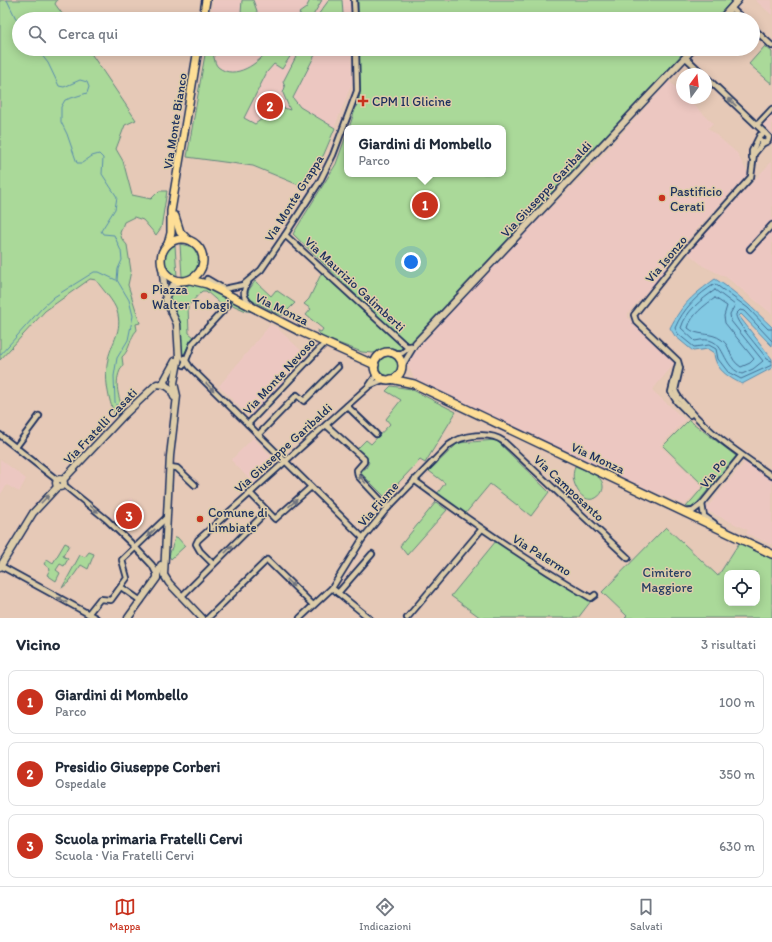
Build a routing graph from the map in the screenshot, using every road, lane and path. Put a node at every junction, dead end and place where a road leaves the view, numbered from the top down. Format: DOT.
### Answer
graph roads {
  1 [pos="206,0"];
  2 [pos="354,0"];
  3 [pos="738,0"];
  4 [pos="731,8"];
  5 [pos="204,12"];
  6 [pos="355,12"];
  7 [pos="727,12"];
  8 [pos="735,12"];
  9 [pos="760,35"];
  10 [pos="772,46"];
  11 [pos="197,56"];
  12 [pos="356,56"];
  13 [pos="685,57"];
  14 [pos="697,68"];
  15 [pos="712,83"];
  16 [pos="772,109"];
  17 [pos="344,125"];
  18 [pos="344,125"];
  19 [pos="758,126"];
  20 [pos="762,137"];
  21 [pos="770,140"];
  22 [pos="175,198"];
  23 [pos="772,225"];
  24 [pos="285,235"];
  25 [pos="191,242"];
  26 [pos="168,244"];
  27 [pos="750,249"];
  28 [pos="203,263"];
  29 [pos="162,267"];
  30 [pos="207,279"];
  31 [pos="190,280"];
  32 [pos="179,281"];
  33 [pos="249,282"];
  34 [pos="218,290"];
  35 [pos="166,298"];
  36 [pos="228,305"];
  37 [pos="264,314"];
  38 [pos="178,337"];
  39 [pos="325,343"];
  40 [pos="413,345"];
  41 [pos="336,348"];
  42 [pos="393,354"];
  43 [pos="379,356"];
  44 [pos="184,360"];
  45 [pos="338,367"];
  46 [pos="375,368"];
  47 [pos="401,368"];
  48 [pos="175,371"];
  49 [pos="388,379"];
  50 [pos="174,383"];
  51 [pos="166,384"];
  52 [pos="414,384"];
  53 [pos="369,386"];
  54 [pos="175,406"];
  55 [pos="347,406"];
  56 [pos="39,416"];
  57 [pos="248,424"];
  58 [pos="326,425"];
  59 [pos="258,434"];
  60 [pos="376,434"];
  61 [pos="0,435"];
  62 [pos="494,436"];
  63 [pos="16,447"];
  64 [pos="170,456"];
  65 [pos="741,456"];
  66 [pos="285,461"];
  67 [pos="170,467"];
  68 [pos="772,476"];
  69 [pos="414,480"];
  70 [pos="60,483"];
  71 [pos="195,485"];
  72 [pos="311,487"];
  73 [pos="250,492"];
  74 [pos="167,502"];
  75 [pos="702,504"];
  76 [pos="388,508"];
  77 [pos="267,512"];
  78 [pos="684,512"];
  79 [pos="166,518"];
  80 [pos="481,530"];
  81 [pos="730,534"];
  82 [pos="363,538"];
  83 [pos="135,547"];
  84 [pos="372,554"];
  85 [pos="772,554"];
  86 [pos="628,558"];
  87 [pos="213,564"];
  88 [pos="0,566"];
  89 [pos="159,576"];
  90 [pos="121,587"];
  91 [pos="332,588"];
  92 [pos="338,593"];
  93 [pos="182,596"];
  94 [pos="593,596"];
  95 [pos="141,601"];
  96 [pos="313,605"];
  97 [pos="88,614"];
  98 [pos="96,618"];
  99 [pos="128,618"];
  100 [pos="200,618"];
  101 [pos="208,618"];
  102 [pos="300,618"];
  103 [pos="369,618"];
  104 [pos="407,618"];
  1 -- 5 [label="main road"];
  2 -- 6 [label="street"];
  3 -- 4 [label="street"];
  4 -- 7 [label="street"];
  4 -- 8 [label="street"];
  9 -- 10 [label="street"];
  11 -- 22 [label="main road, Via Monte Bianco"];
  12 -- 17 [label="street, Via Monte Grappa"];
  13 -- 14 [label="street"];
  13 -- 40 [label="street, Via Giuseppe Garibaldi"];
  19 -- 15 [label="street, one-way"];
  16 -- 19 [label="street"];
  18 -- 24 [label="street, Via Monte Grappa"];
  19 -- 20 [label="street"];
  20 -- 21 [label="street"];
  20 -- 21 [label="street"];
  20 -- 65 [label="street, Via Isonzo"];
  22 -- 25 [label="main road, Via Monte Bianco"];
  22 -- 26 [label="main road, Via Monte Bianco"];
  23 -- 27 [label="street"];
  24 -- 33 [label="street, Via Monte Grappa"];
  24 -- 40 [label="street, Via Maurizio Galimberti"];
  25 -- 26 [label="main road"];
  25 -- 28 [label="main road"];
  26 -- 29 [label="main road"];
  28 -- 30 [label="main road"];
  28 -- 31 [label="main road"];
  29 -- 32 [label="main road"];
  29 -- 35 [label="street"];
  30 -- 33 [label="street"];
  30 -- 34 [label="main road, Via Monza"];
  31 -- 32 [label="main road"];
  31 -- 34 [label="main road, Via Monza"];
  32 -- 35 [label="street"];
  33 -- 37 [label="street"];
  34 -- 37 [label="main road, Via Monza"];
  35 -- 38 [label="street"];
  36 -- 44 [label="street"];
  37 -- 39 [label="main road, Via Monza"];
  38 -- 44 [label="street"];
  38 -- 48 [label="street"];
  39 -- 41 [label="main road, Via Monza"];
  39 -- 57 [label="street, Via Monte Nevoso"];
  40 -- 42 [label="street, Via Giuseppe Garibaldi"];
  40 -- 47 [label="street, Via Giuseppe Garibaldi"];
  41 -- 43 [label="main road, Via Monza"];
  41 -- 46 [label="main road, Via Monza"];
  42 -- 43 [label="main road"];
  42 -- 47 [label="main road"];
  43 -- 46 [label="main road"];
  44 -- 48 [label="street"];
  44 -- 48 [label="street"];
  44 -- 57 [label="street, one-way"];
  45 -- 59 [label="street"];
  46 -- 49 [label="main road"];
  46 -- 53 [label="street, Via Giuseppe Garibaldi"];
  47 -- 49 [label="main road"];
  47 -- 52 [label="main road, Via Monza"];
  48 -- 50 [label="street"];
  48 -- 51 [label="street"];
  49 -- 52 [label="main road, Via Monza"];
  49 -- 53 [label="street, Via Giuseppe Garibaldi"];
  50 -- 51 [label="street, Via Fratelli Casati"];
  50 -- 54 [label="street"];
  51 -- 54 [label="street"];
  51 -- 70 [label="street, Via Fratelli Casati"];
  52 -- 78 [label="main road, Via Monza"];
  53 -- 55 [label="street, Via Giuseppe Garibaldi"];
  54 -- 64 [label="street"];
  55 -- 58 [label="street, Via Giuseppe Garibaldi"];
  55 -- 60 [label="street"];
  56 -- 63 [label="street"];
  57 -- 59 [label="street"];
  58 -- 66 [label="street, Via Giuseppe Garibaldi"];
  76 -- 58 [label="street, one-way"];
  59 -- 66 [label="street"];
  61 -- 63 [label="street"];
  62 -- 69 [label="street, Via Fiume"];
  62 -- 86 [label="street, Via Camposanto"];
  63 -- 70 [label="street"];
  64 -- 67 [label="street"];
  64 -- 74 [label="street"];
  65 -- 68 [label="street, Via Isonzo"];
  65 -- 75 [label="street, Via Po"];
  66 -- 72 [label="street"];
  66 -- 73 [label="street, Via Giuseppe Garibaldi"];
  67 -- 71 [label="street"];
  67 -- 74 [label="street"];
  69 -- 76 [label="street, Via Fiume"];
  69 -- 80 [label="street, Via Palermo"];
  70 -- 83 [label="street, one-way"];
  88 -- 70 [label="street, Via Fratelli Casati, one-way"];
  77 -- 72 [label="street, one-way"];
  72 -- 82 [label="street"];
  73 -- 77 [label="street"];
  73 -- 87 [label="street, Via Giuseppe Garibaldi"];
  74 -- 79 [label="street"];
  75 -- 78 [label="street, Via Po"];
  75 -- 81 [label="street, Via Po"];
  76 -- 82 [label="street, Via Fiume"];
  87 -- 77 [label="street, one-way"];
  78 -- 81 [label="main road, Via Monza"];
  79 -- 83 [label="street, one-way"];
  79 -- 89 [label="street"];
  80 -- 94 [label="street, Via Palermo"];
  80 -- 104 [label="street"];
  81 -- 85 [label="main road, Via Monza"];
  82 -- 91 [label="street, Via Fiume"];
  83 -- 89 [label="street"];
  83 -- 90 [label="street"];
  84 -- 92 [label="street"];
  87 -- 93 [label="street"];
  97 -- 88 [label="street, one-way"];
  89 -- 93 [label="street"];
  89 -- 95 [label="street"];
  89 -- 100 [label="street"];
  90 -- 95 [label="street"];
  90 -- 97 [label="street"];
  91 -- 92 [label="street"];
  91 -- 96 [label="street, Via Fiume"];
  92 -- 103 [label="street"];
  93 -- 100 [label="street"];
  95 -- 99 [label="street"];
  101 -- 96 [label="street, one-way"];
  96 -- 102 [label="street, Via Fiume"];
  97 -- 98 [label="street"];
}
